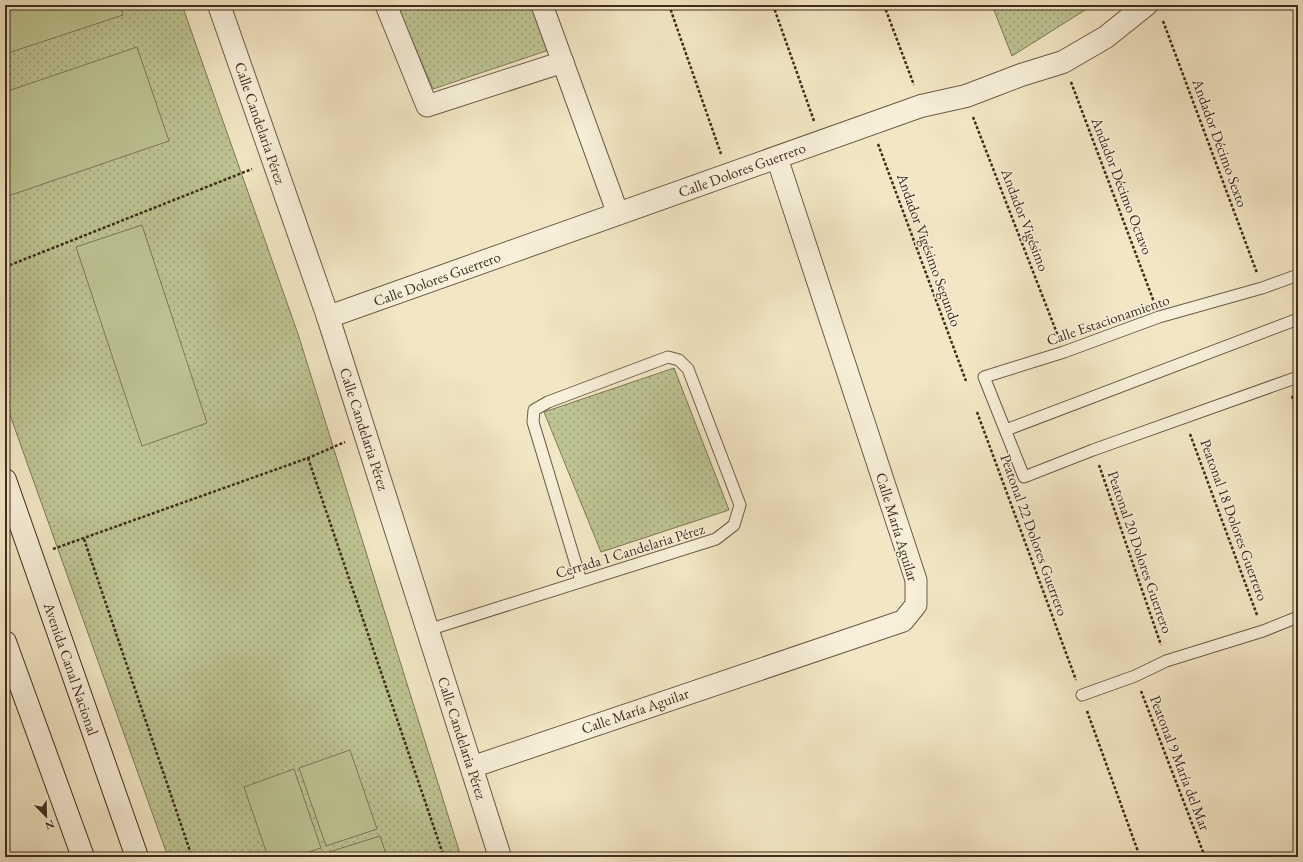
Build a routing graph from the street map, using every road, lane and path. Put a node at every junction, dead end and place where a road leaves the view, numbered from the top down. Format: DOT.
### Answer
graph roads {
  1 [pos="219,5"];
  2 [pos="386,5"];
  3 [pos="542,5"];
  4 [pos="669,5"];
  5 [pos="773,5"];
  6 [pos="884,5"];
  7 [pos="1146,5"];
  8 [pos="1162,20"];
  9 [pos="563,62"];
  10 [pos="1064,62"];
  11 [pos="966,96"];
  12 [pos="921,106"];
  13 [pos="871,125"];
  14 [pos="822,142"];
  15 [pos="777,158"];
  16 [pos="273,160"];
  17 [pos="728,175"];
  18 [pos="618,214"];
  19 [pos="5,267"];
  20 [pos="1298,275"];
  21 [pos="1262,288"];
  22 [pos="328,317"];
  23 [pos="1159,317"];
  24 [pos="1298,319"];
  25 [pos="1064,352"];
  26 [pos="1298,377"];
  27 [pos="966,383"];
  28 [pos="975,405"];
  29 [pos="1184,418"];
  30 [pos="1006,430"];
  31 [pos="365,433"];
  32 [pos="1094,450"];
  33 [pos="308,458"];
  34 [pos="5,480"];
  35 [pos="84,538"];
  36 [pos="32,556"];
  37 [pos="581,581"];
  38 [pos="1298,618"];
  39 [pos="428,630"];
  40 [pos="1262,631"];
  41 [pos="5,642"];
  42 [pos="1166,661"];
  43 [pos="1135,676"];
  44 [pos="1082,695"];
  45 [pos="472,767"];
  46 [pos="83,857"];
  47 [pos="137,857"];
  48 [pos="192,857"];
  49 [pos="444,857"];
  50 [pos="500,857"];
  51 [pos="1140,857"];
  52 [pos="1205,857"];
  1 -- 16 [label="street, Calle Candelaria Pérez"];
  2 -- 9 [label="street"];
  3 -- 9 [label="street"];
  4 -- 17 [label="path"];
  5 -- 14 [label="path"];
  6 -- 12 [label="path"];
  7 -- 10 [label="street, Calle Dolores Guerrero"];
  8 -- 21 [label="path, Andador Décimo Sexto"];
  9 -- 18 [label="street"];
  10 -- 11 [label="street, Calle Dolores Guerrero"];
  10 -- 23 [label="path, Andador Décimo Octavo"];
  11 -- 12 [label="street, Calle Dolores Guerrero"];
  11 -- 25 [label="path, Andador Vigésimo"];
  12 -- 13 [label="street, Calle Dolores Guerrero"];
  13 -- 14 [label="street, Calle Dolores Guerrero"];
  13 -- 27 [label="path, Andador Vigésimo Segundo"];
  14 -- 15 [label="street, Calle Dolores Guerrero"];
  15 -- 17 [label="street, Calle Dolores Guerrero"];
  15 -- 45 [label="street, Calle María Aguilar"];
  16 -- 19 [label="path"];
  16 -- 22 [label="street, Calle Candelaria Pérez"];
  17 -- 18 [label="street, Calle Dolores Guerrero"];
  18 -- 22 [label="street, Calle Dolores Guerrero"];
  20 -- 21 [label="lane, Calle Estacionamiento"];
  21 -- 23 [label="lane, Calle Estacionamiento"];
  22 -- 31 [label="street, Calle Candelaria Pérez"];
  23 -- 25 [label="lane, Calle Estacionamiento"];
  24 -- 30 [label="lane"];
  25 -- 30 [label="lane, Calle Estacionamiento"];
  26 -- 29 [label="lane, Calle Estacionamiento"];
  28 -- 44 [label="path, Peatonal 22 Dolores Guerrero"];
  29 -- 32 [label="lane, Calle Estacionamiento"];
  29 -- 40 [label="path, Peatonal 18 Dolores Guerrero"];
  30 -- 32 [label="lane, Calle Estacionamiento"];
  31 -- 33 [label="path"];
  31 -- 39 [label="street, Calle Candelaria Pérez"];
  32 -- 42 [label="path, Peatonal 20 Dolores Guerrero"];
  33 -- 35 [label="path"];
  33 -- 49 [label="path"];
  34 -- 36 [label="street, Avenida Canal Nacional"];
  35 -- 36 [label="path"];
  35 -- 48 [label="path"];
  36 -- 47 [label="street, Avenida Canal Nacional"];
  37 -- 37 [label="lane, Cerrada 1 Candelaria Pérez"];
  37 -- 39 [label="lane, Cerrada 1 Candelaria Pérez"];
  38 -- 40 [label="lane"];
  39 -- 45 [label="street, Calle Candelaria Pérez"];
  40 -- 42 [label="lane"];
  41 -- 46 [label="street"];
  42 -- 43 [label="lane"];
  43 -- 44 [label="lane"];
  43 -- 52 [label="path, Peatonal 9 María del Mar"];
  44 -- 51 [label="path"];
  45 -- 50 [label="street, Calle Candelaria Pérez"];
}
